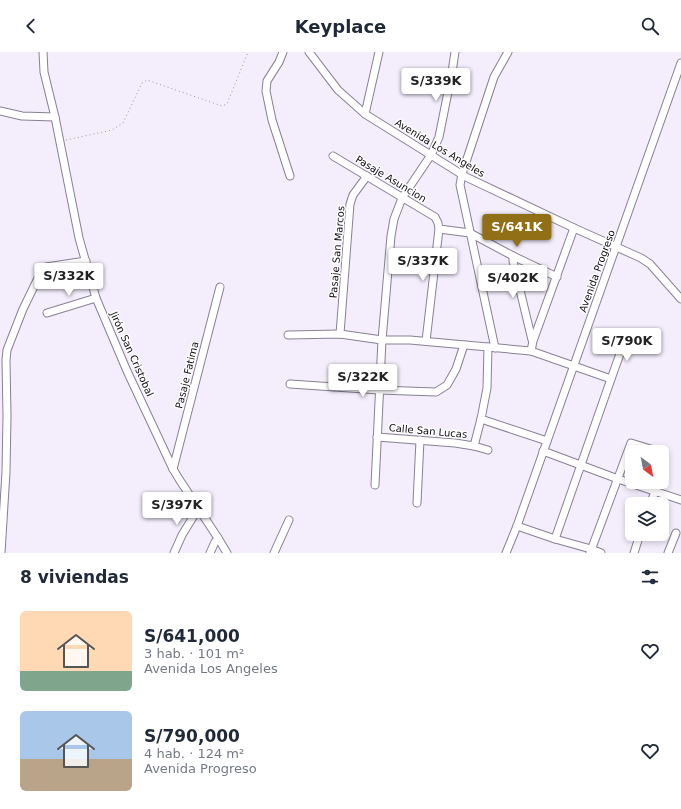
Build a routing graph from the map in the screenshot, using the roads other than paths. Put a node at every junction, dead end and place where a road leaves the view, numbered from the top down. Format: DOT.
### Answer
graph roads {
  1 [pos="43,52"];
  2 [pos="283,52"];
  3 [pos="309,52"];
  4 [pos="379,52"];
  5 [pos="455,52"];
  6 [pos="508,52"];
  7 [pos="681,63"];
  8 [pos="0,111"];
  9 [pos="365,114"];
  10 [pos="55,117"];
  11 [pos="431,155"];
  12 [pos="333,156"];
  13 [pos="462,174"];
  14 [pos="290,176"];
  15 [pos="367,176"];
  16 [pos="402,198"];
  17 [pos="574,228"];
  18 [pos="439,229"];
  19 [pos="470,233"];
  20 [pos="616,247"];
  21 [pos="514,256"];
  22 [pos="86,261"];
  23 [pos="557,277"];
  24 [pos="220,287"];
  25 [pos="96,298"];
  26 [pos="681,299"];
  27 [pos="47,313"];
  28 [pos="340,334"];
  29 [pos="288,335"];
  30 [pos="626,337"];
  31 [pos="382,340"];
  32 [pos="426,341"];
  33 [pos="533,341"];
  34 [pos="464,345"];
  35 [pos="491,348"];
  36 [pos="531,351"];
  37 [pos="573,366"];
  38 [pos="610,379"];
  39 [pos="290,384"];
  40 [pos="380,390"];
  41 [pos="481,419"];
  42 [pos="377,437"];
  43 [pos="420,440"];
  44 [pos="547,441"];
  45 [pos="474,446"];
  46 [pos="488,450"];
  47 [pos="543,451"];
  48 [pos="625,460"];
  49 [pos="581,465"];
  50 [pos="174,469"];
  51 [pos="618,479"];
  52 [pos="374,484"];
  53 [pos="655,492"];
  54 [pos="653,497"];
  55 [pos="681,500"];
  56 [pos="416,503"];
  57 [pos="198,509"];
  58 [pos="289,520"];
  59 [pos="517,526"];
  60 [pos="676,533"];
  61 [pos="218,538"];
  62 [pos="555,539"];
  63 [pos="638,541"];
  64 [pos="590,551"];
  65 [pos="1,553"];
  66 [pos="174,553"];
  67 [pos="210,553"];
  68 [pos="227,553"];
  69 [pos="274,553"];
  70 [pos="506,553"];
  71 [pos="601,553"];
  72 [pos="634,553"];
  73 [pos="668,553"];
  1 -- 10 [label="street, Jirón San Cristobal"];
  2 -- 14 [label="street"];
  3 -- 9 [label="street, Avenida Los Angeles"];
  4 -- 9 [label="street"];
  5 -- 11 [label="street"];
  6 -- 13 [label="street, Calle San Lucas"];
  7 -- 20 [label="street, Avenida Progreso"];
  8 -- 10 [label="street"];
  9 -- 11 [label="street, Avenida Los Angeles"];
  10 -- 22 [label="street, Jirón San Cristobal"];
  11 -- 13 [label="street, Avenida Los Angeles"];
  11 -- 16 [label="street"];
  12 -- 15 [label="street, Pasaje Asuncion"];
  13 -- 17 [label="street, Avenida Los Angeles"];
  13 -- 19 [label="street, Calle San Lucas"];
  15 -- 16 [label="street, Pasaje Asuncion"];
  15 -- 28 [label="street, Pasaje San Marcos"];
  16 -- 18 [label="street, Pasaje Asuncion"];
  16 -- 31 [label="street"];
  17 -- 20 [label="street, Avenida Los Angeles"];
  17 -- 23 [label="street"];
  18 -- 19 [label="street"];
  18 -- 32 [label="street"];
  19 -- 21 [label="street"];
  19 -- 35 [label="street, Calle San Lucas"];
  20 -- 26 [label="street, Avenida Los Angeles"];
  20 -- 37 [label="street, Avenida Progreso"];
  21 -- 23 [label="street"];
  21 -- 33 [label="street"];
  22 -- 25 [label="street, Jirón San Cristobal"];
  22 -- 65 [label="street"];
  23 -- 33 [label="street"];
  24 -- 50 [label="street, Pasaje Fatima"];
  25 -- 27 [label="street"];
  25 -- 50 [label="street, Jirón San Cristobal"];
  28 -- 29 [label="street"];
  28 -- 31 [label="street"];
  30 -- 38 [label="street"];
  31 -- 32 [label="street"];
  31 -- 40 [label="street"];
  32 -- 34 [label="street"];
  33 -- 36 [label="street"];
  34 -- 35 [label="street"];
  34 -- 40 [label="street"];
  35 -- 36 [label="street"];
  35 -- 41 [label="street, Calle San Lucas"];
  36 -- 37 [label="street"];
  37 -- 38 [label="street"];
  37 -- 44 [label="street, Avenida Progreso"];
  38 -- 49 [label="street"];
  39 -- 40 [label="street"];
  40 -- 42 [label="street"];
  41 -- 44 [label="street"];
  41 -- 45 [label="street, Calle San Lucas"];
  42 -- 43 [label="street, Calle San Lucas"];
  42 -- 52 [label="street"];
  43 -- 45 [label="street, Calle San Lucas"];
  43 -- 56 [label="street"];
  44 -- 47 [label="street, Avenida Progreso"];
  45 -- 46 [label="street"];
  47 -- 49 [label="street"];
  47 -- 59 [label="street, Avenida Progreso"];
  48 -- 51 [label="street"];
  49 -- 51 [label="street"];
  49 -- 62 [label="street"];
  50 -- 57 [label="street, Jirón San Cristobal"];
  51 -- 53 [label="street"];
  51 -- 64 [label="street"];
  53 -- 54 [label="street"];
  53 -- 55 [label="street"];
  57 -- 61 [label="street, Jirón San Cristobal"];
  57 -- 66 [label="street"];
  58 -- 69 [label="street"];
  59 -- 62 [label="street"];
  59 -- 70 [label="street, Avenida Progreso"];
  60 -- 73 [label="street"];
  61 -- 67 [label="street"];
  61 -- 68 [label="street, Jirón San Cristobal"];
  62 -- 64 [label="street"];
  63 -- 72 [label="street"];
  64 -- 71 [label="street"];
}
